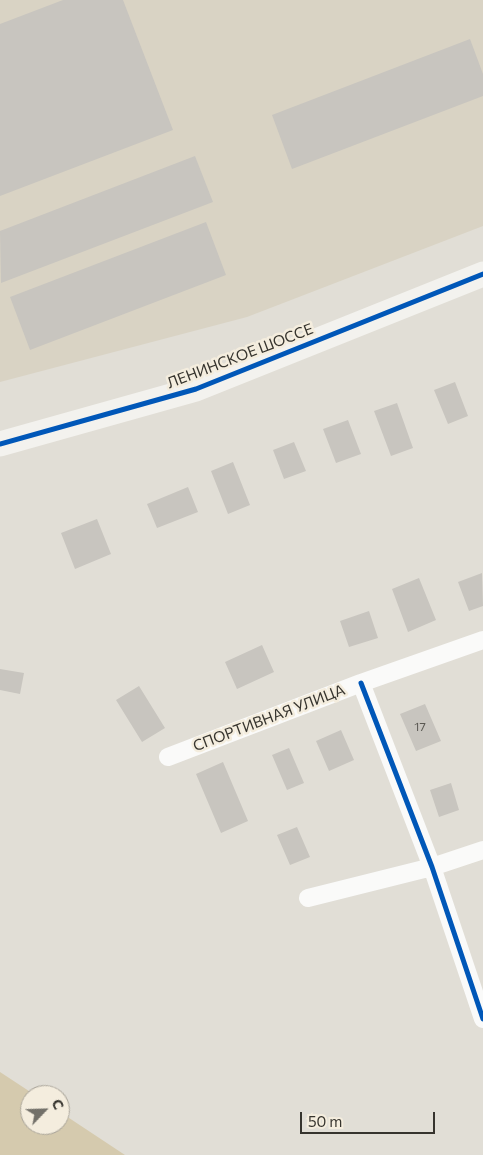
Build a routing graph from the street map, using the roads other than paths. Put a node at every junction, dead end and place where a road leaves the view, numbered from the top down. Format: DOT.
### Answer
graph roads {
  1 [pos="483,274"];
  2 [pos="0,444"];
  3 [pos="483,640"];
  4 [pos="361,683"];
  5 [pos="168,757"];
  6 [pos="483,850"];
  7 [pos="432,867"];
  8 [pos="308,898"];
  9 [pos="483,1019"];
  1 -- 2 [label="street, ЛЕНИНСКОЕ ШОССЕ"];
  3 -- 4 [label="street, СПОРТИВНАЯ УЛИЦА"];
  4 -- 5 [label="street, СПОРТИВНАЯ УЛИЦА"];
  4 -- 7 [label="street"];
  6 -- 7 [label="street"];
  7 -- 8 [label="street"];
  7 -- 9 [label="street"];
}
